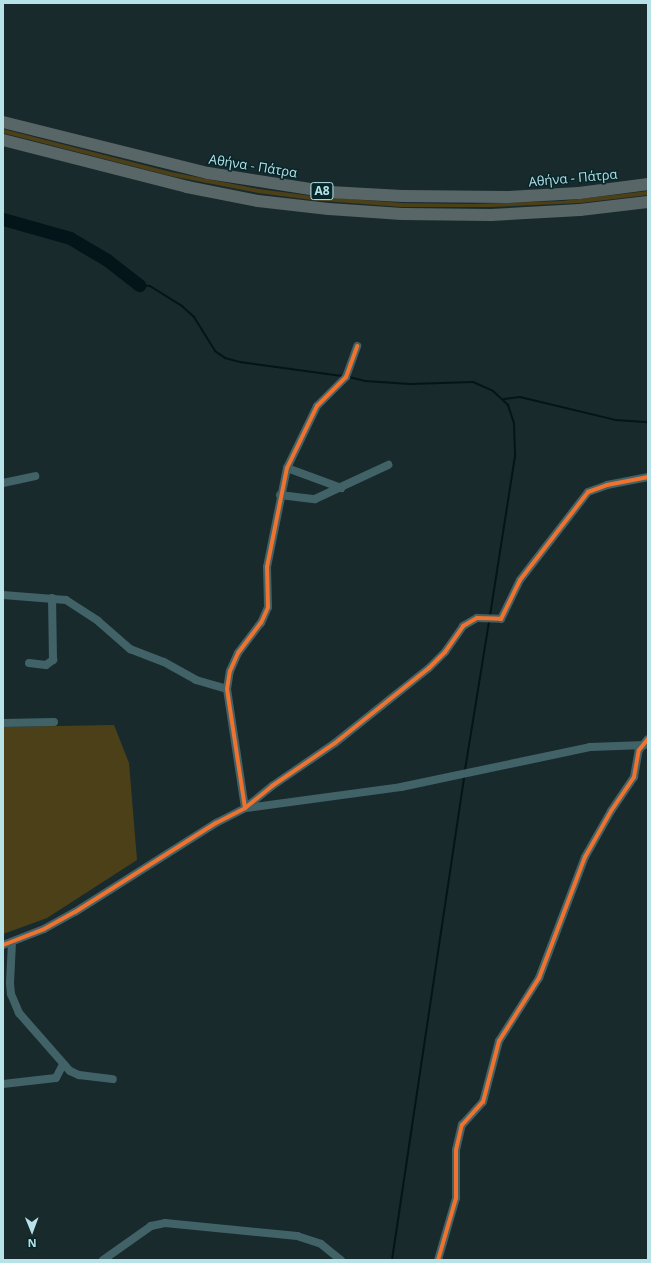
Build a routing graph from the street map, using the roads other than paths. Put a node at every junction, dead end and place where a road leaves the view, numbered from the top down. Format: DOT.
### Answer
graph roads {
  1 [pos="3,122"];
  2 [pos="3,140"];
  3 [pos="648,184"];
  4 [pos="648,202"];
  5 [pos="357,346"];
  6 [pos="388,465"];
  7 [pos="287,468"];
  8 [pos="35,476"];
  9 [pos="648,477"];
  10 [pos="3,483"];
  11 [pos="341,488"];
  12 [pos="280,496"];
  13 [pos="3,595"];
  14 [pos="52,598"];
  15 [pos="29,663"];
  16 [pos="228,689"];
  17 [pos="54,722"];
  18 [pos="3,723"];
  19 [pos="646,743"];
  20 [pos="245,808"];
  21 [pos="12,942"];
  22 [pos="3,945"];
  23 [pos="63,1064"];
  24 [pos="113,1079"];
  25 [pos="3,1084"];
  26 [pos="103,1260"];
  27 [pos="341,1260"];
  28 [pos="438,1260"];
  1 -- 3 [label="highway, Αθήνα - Πάτρα / Α8"];
  2 -- 4 [label="highway, Α8"];
  5 -- 7 [label="street"];
  6 -- 11 [label="street"];
  7 -- 11 [label="street"];
  7 -- 12 [label="street"];
  8 -- 10 [label="street"];
  9 -- 20 [label="street"];
  11 -- 12 [label="street"];
  12 -- 16 [label="street"];
  13 -- 14 [label="street"];
  14 -- 15 [label="street"];
  14 -- 16 [label="street"];
  16 -- 20 [label="street"];
  17 -- 18 [label="street"];
  19 -- 20 [label="street"];
  19 -- 28 [label="street"];
  20 -- 21 [label="street"];
  21 -- 22 [label="street"];
  21 -- 23 [label="street"];
  23 -- 24 [label="street"];
  23 -- 25 [label="street"];
  26 -- 27 [label="street"];
}
